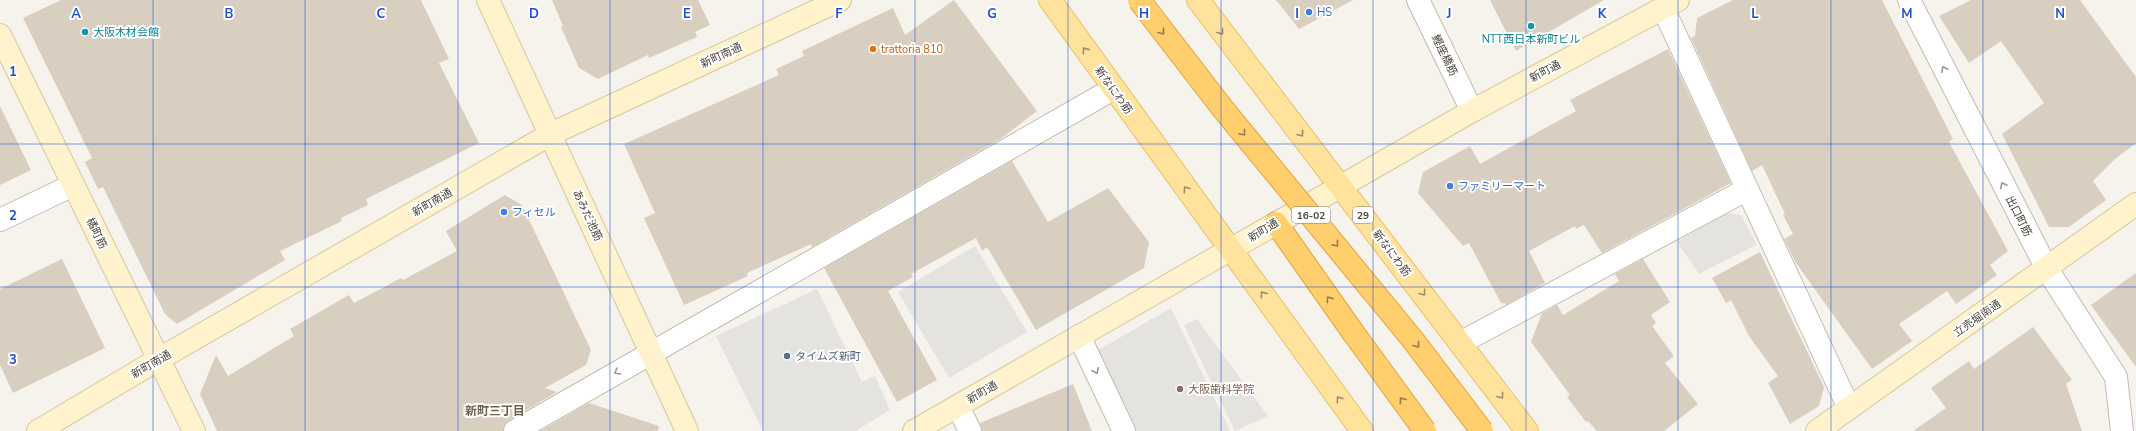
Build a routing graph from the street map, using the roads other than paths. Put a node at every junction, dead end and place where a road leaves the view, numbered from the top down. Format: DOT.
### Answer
graph roads {
  1 [pos="488,0"];
  2 [pos="840,0"];
  3 [pos="1050,0"];
  4 [pos="1139,0"];
  5 [pos="1198,0"];
  6 [pos="1418,0"];
  7 [pos="1909,0"];
  8 [pos="1670,4"];
  9 [pos="0,35"];
  10 [pos="1113,89"];
  11 [pos="1472,111"];
  12 [pos="551,134"];
  13 [pos="73,185"];
  14 [pos="1341,186"];
  15 [pos="1746,190"];
  16 [pos="2136,204"];
  17 [pos="0,220"];
  18 [pos="1276,223"];
  19 [pos="1231,250"];
  20 [pos="2047,269"];
  21 [pos="1079,336"];
  22 [pos="1460,342"];
  23 [pos="650,352"];
  24 [pos="159,359"];
  25 [pos="958,406"];
  26 [pos="1849,408"];
  27 [pos="38,431"];
  28 [pos="194,431"];
  29 [pos="515,431"];
  30 [pos="687,431"];
  31 [pos="914,431"];
  32 [pos="970,431"];
  33 [pos="1124,431"];
  34 [pos="1362,431"];
  35 [pos="1425,431"];
  36 [pos="1482,431"];
  37 [pos="1527,431"];
  38 [pos="1817,431"];
  39 [pos="2122,431"];
  1 -- 12 [label="street, あみだ池筋"];
  2 -- 12 [label="street, 新町南通"];
  10 -- 3 [label="main road, 新なにわ筋, one-way"];
  4 -- 36 [label="highway, 16-02, one-way, bridge"];
  5 -- 14 [label="main road, 新なにわ筋 / 29, one-way"];
  6 -- 11 [label="street, 鰹座橋筋"];
  20 -- 7 [label="street, 出口町筋, one-way"];
  8 -- 11 [label="street, 新町通"];
  8 -- 15 [label="street"];
  9 -- 13 [label="street, 橘町筋"];
  19 -- 10 [label="main road, 新なにわ筋, one-way"];
  10 -- 23 [label="street"];
  11 -- 14 [label="street, 新町通"];
  12 -- 23 [label="street, あみだ池筋"];
  12 -- 24 [label="street, 新町南通"];
  13 -- 17 [label="street"];
  13 -- 24 [label="street, 橘町筋"];
  14 -- 18 [label="street, 新町通"];
  14 -- 22 [label="main road, 新なにわ筋 / 29, one-way"];
  15 -- 22 [label="street"];
  15 -- 26 [label="street"];
  16 -- 20 [label="street, 立売堀南通"];
  18 -- 19 [label="street, 新町通"];
  35 -- 18 [label="highway, 16-02, one-way, bridge"];
  19 -- 21 [label="street, 新町通"];
  34 -- 19 [label="main road, 新なにわ筋, one-way"];
  20 -- 26 [label="street, 立売堀南通"];
  20 -- 39 [label="street, 出口町筋"];
  21 -- 25 [label="street, 新町通"];
  21 -- 33 [label="street, one-way"];
  22 -- 37 [label="main road, 新なにわ筋 / 29, one-way"];
  23 -- 29 [label="street, one-way"];
  23 -- 30 [label="street, あみだ池筋"];
  24 -- 27 [label="street, 新町南通"];
  24 -- 28 [label="street, 橘町筋"];
  25 -- 31 [label="street, 新町通"];
  25 -- 32 [label="street"];
  26 -- 38 [label="street, 立売堀南通"];
}
